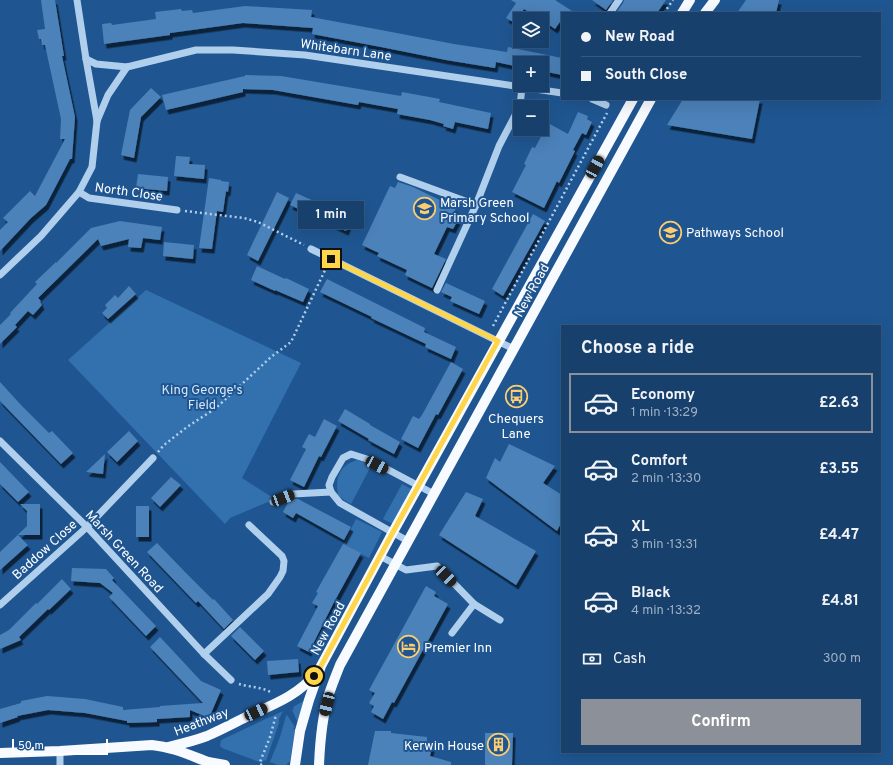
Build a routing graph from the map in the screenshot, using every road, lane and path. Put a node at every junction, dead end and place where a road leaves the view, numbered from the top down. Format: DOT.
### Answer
graph roads {
  1 [pos="77,0"];
  2 [pos="619,0"];
  3 [pos="674,0"];
  4 [pos="690,0"];
  5 [pos="715,0"];
  6 [pos="611,12"];
  7 [pos="665,12"];
  8 [pos="683,12"];
  9 [pos="706,12"];
  10 [pos="86,59"];
  11 [pos="127,68"];
  12 [pos="513,86"];
  13 [pos="549,91"];
  14 [pos="521,92"];
  15 [pos="561,93"];
  16 [pos="594,100"];
  17 [pos="632,100"];
  18 [pos="650,100"];
  19 [pos="607,108"];
  20 [pos="97,121"];
  21 [pos="400,177"];
  22 [pos="79,192"];
  23 [pos="476,205"];
  24 [pos="177,210"];
  25 [pos="311,249"];
  26 [pos="331,259"];
  27 [pos="0,275"];
  28 [pos="437,290"];
  29 [pos="490,331"];
  30 [pos="498,341"];
  31 [pos="514,349"];
  32 [pos="0,441"];
  33 [pos="153,458"];
  34 [pos="418,486"];
  35 [pos="331,492"];
  36 [pos="434,494"];
  37 [pos="273,502"];
  38 [pos="249,525"];
  39 [pos="87,527"];
  40 [pos="393,532"];
  41 [pos="408,541"];
  42 [pos="380,556"];
  43 [pos="395,564"];
  44 [pos="474,604"];
  45 [pos="0,605"];
  46 [pos="500,620"];
  47 [pos="452,633"];
  48 [pos="204,654"];
  49 [pos="321,666"];
  50 [pos="231,680"];
  51 [pos="273,694"];
  52 [pos="278,712"];
  53 [pos="168,747"];
  54 [pos="60,751"];
  55 [pos="0,753"];
  56 [pos="210,764"];
  57 [pos="60,765"];
  58 [pos="225,765"];
  59 [pos="262,765"];
  60 [pos="295,765"];
  61 [pos="319,765"];
  1 -- 10 [label="street"];
  2 -- 6 [label="street"];
  3 -- 7 [label="path"];
  4 -- 8 [label="main road"];
  5 -- 9 [label="main road"];
  10 -- 11 [label="street, Whitebarn Lane"];
  10 -- 20 [label="street"];
  11 -- 12 [label="street, Whitebarn Lane"];
  11 -- 20 [label="street"];
  13 -- 15 [label="street, Whitebarn Lane"];
  14 -- 23 [label="street"];
  16 -- 19 [label="street"];
  17 -- 30 [label="main road, New Road"];
  18 -- 31 [label="main road, New Road"];
  19 -- 29 [label="path, New Road"];
  20 -- 22 [label="street"];
  21 -- 23 [label="street"];
  22 -- 24 [label="street, North Close"];
  22 -- 27 [label="street"];
  23 -- 28 [label="street"];
  24 -- 25 [label="path"];
  25 -- 26 [label="street"];
  26 -- 30 [label="street"];
  26 -- 33 [label="path"];
  30 -- 31 [label="street"];
  30 -- 34 [label="main road, New Road"];
  31 -- 36 [label="main road, New Road"];
  32 -- 39 [label="street, Marsh Green Road"];
  33 -- 39 [label="street, Baddow Close"];
  34 -- 35 [label="street"];
  34 -- 36 [label="street"];
  34 -- 40 [label="main road, New Road"];
  35 -- 37 [label="street"];
  35 -- 40 [label="street"];
  36 -- 41 [label="main road, New Road"];
  38 -- 48 [label="street"];
  39 -- 45 [label="street, Baddow Close"];
  39 -- 48 [label="street, Marsh Green Road"];
  40 -- 41 [label="street"];
  40 -- 42 [label="main road, New Road"];
  41 -- 43 [label="main road, New Road"];
  42 -- 43 [label="street"];
  42 -- 49 [label="main road, New Road"];
  43 -- 44 [label="street"];
  43 -- 61 [label="main road, New Road"];
  44 -- 46 [label="street"];
  44 -- 47 [label="street"];
  48 -- 50 [label="street, Marsh Green Road"];
  49 -- 53 [label="main road, Heathway"];
  49 -- 60 [label="main road, New Road"];
  50 -- 51 [label="path"];
  52 -- 59 [label="path"];
  53 -- 54 [label="main road, Heathway"];
  53 -- 56 [label="main road, Heathway"];
  54 -- 55 [label="main road, Heathway"];
  54 -- 57 [label="street"];
  56 -- 58 [label="main road, Heathway"];
}
